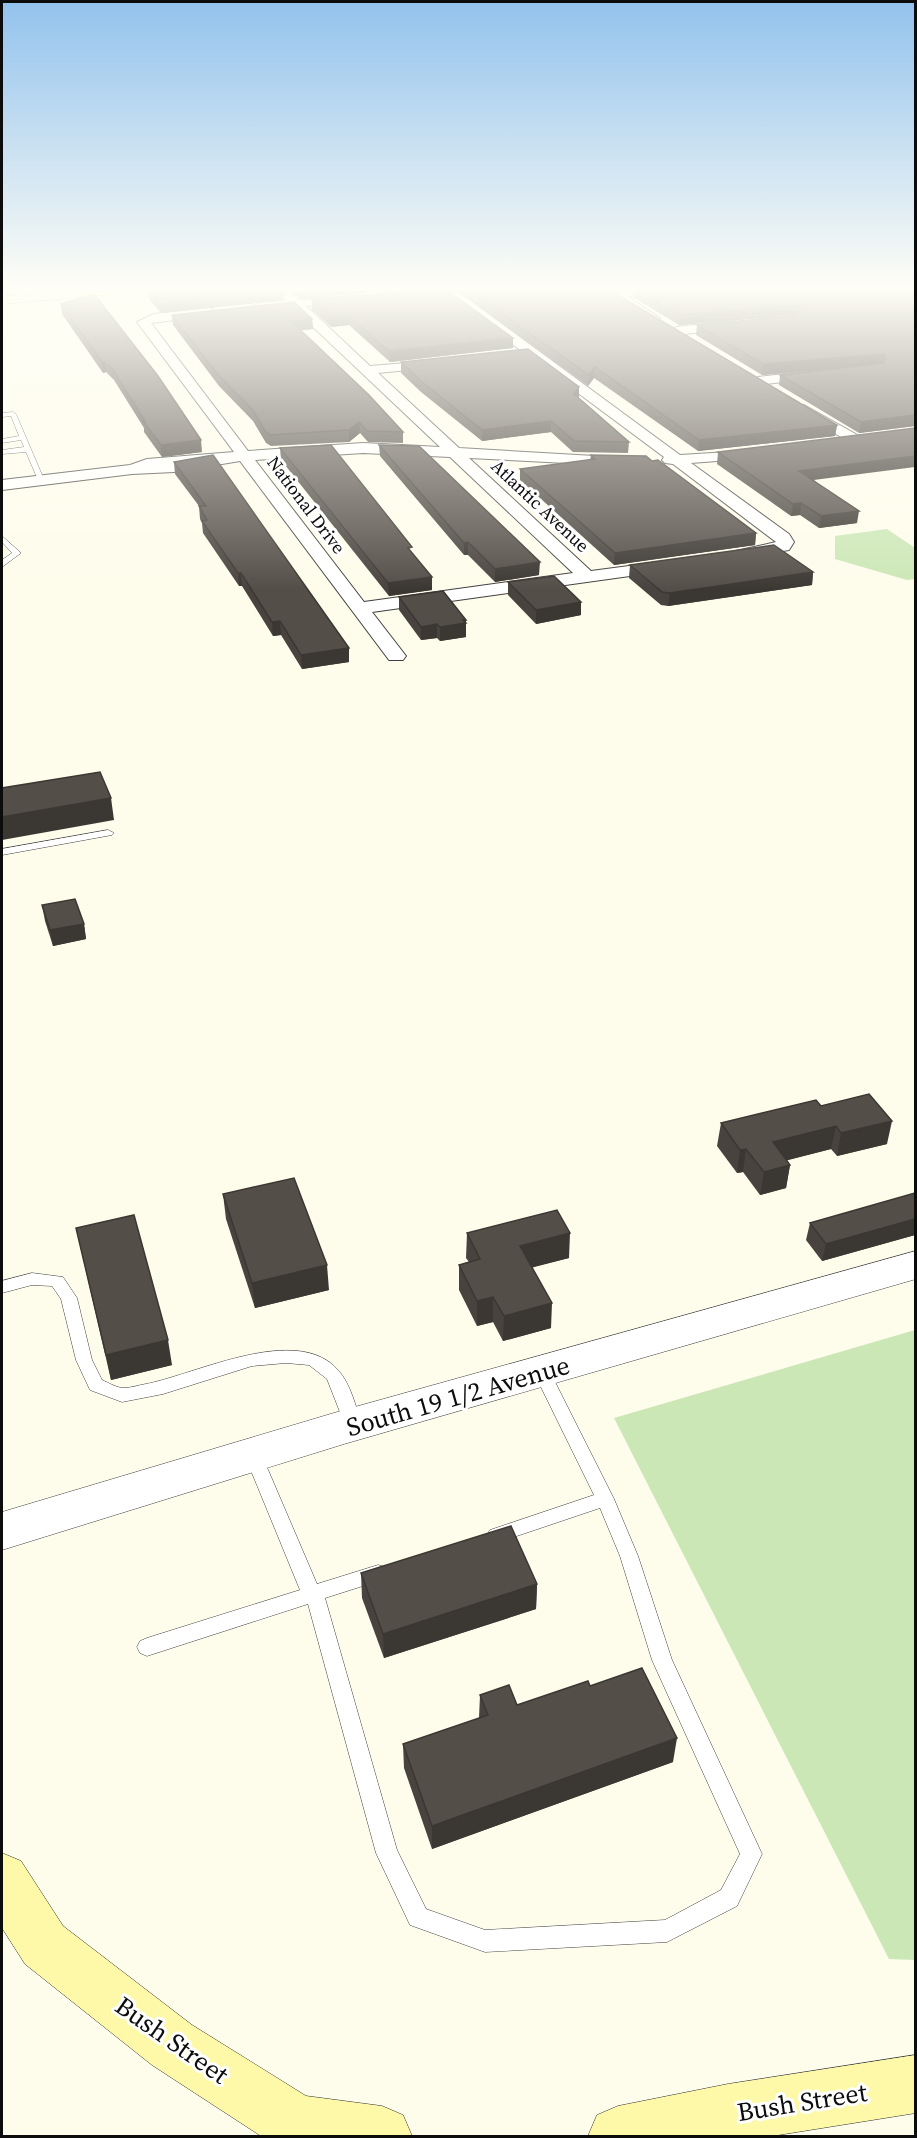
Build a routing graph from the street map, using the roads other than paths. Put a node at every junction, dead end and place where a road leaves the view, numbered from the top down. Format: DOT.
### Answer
graph roads {
  1 [pos="195,391"];
  2 [pos="388,391"];
  3 [pos="583,391"];
  4 [pos="773,391"];
  5 [pos="2,415"];
  6 [pos="876,437"];
  7 [pos="23,438"];
  8 [pos="856,440"];
  9 [pos="2,441"];
  10 [pos="833,442"];
  11 [pos="29,449"];
  12 [pos="766,451"];
  13 [pos="2,452"];
  14 [pos="454,452"];
  15 [pos="244,455"];
  16 [pos="636,460"];
  17 [pos="657,460"];
  18 [pos="677,460"];
  19 [pos="42,480"];
  20 [pos="2,485"];
  21 [pos="2,538"];
  22 [pos="723,557"];
  23 [pos="689,562"];
  24 [pos="2,564"];
  25 [pos="587,577"];
  26 [pos="360,608"];
  27 [pos="396,656"];
  28 [pos="108,833"];
  29 [pos="2,852"];
  30 [pos="915,1265"];
  31 [pos="2,1287"];
  32 [pos="542,1372"];
  33 [pos="353,1425"];
  34 [pos="254,1456"];
  35 [pos="605,1499"];
  36 [pos="2,1531"];
  37 [pos="481,1540"];
  38 [pos="391,1569"];
  39 [pos="312,1595"];
  40 [pos="147,1647"];
  41 [pos="2,1880"];
  42 [pos="915,2084"];
  43 [pos="382,2136"];
  44 [pos="618,2136"];
  1 -- 15 [label="street, National Drive"];
  2 -- 14 [label="street, Atlantic Avenue"];
  3 -- 18 [label="street"];
  4 -- 8 [label="street"];
  5 -- 7 [label="lane"];
  6 -- 8 [label="street"];
  7 -- 9 [label="lane"];
  7 -- 11 [label="lane"];
  8 -- 10 [label="street"];
  11 -- 13 [label="lane"];
  11 -- 19 [label="lane"];
  12 -- 18 [label="street"];
  14 -- 15 [label="street"];
  14 -- 16 [label="street"];
  14 -- 25 [label="street, Atlantic Avenue"];
  15 -- 19 [label="street"];
  15 -- 26 [label="street, National Drive"];
  17 -- 18 [label="street"];
  18 -- 22 [label="street"];
  19 -- 20 [label="street"];
  21 -- 24 [label="lane"];
  23 -- 25 [label="street"];
  25 -- 26 [label="street"];
  26 -- 27 [label="street, National Drive"];
  28 -- 29 [label="lane"];
  30 -- 32 [label="street, South 19 1/2 Avenue"];
  31 -- 33 [label="lane"];
  32 -- 33 [label="street, South 19 1/2 Avenue"];
  32 -- 35 [label="lane"];
  33 -- 34 [label="street, South 19 1/2 Avenue"];
  34 -- 36 [label="street, South 19 1/2 Avenue"];
  34 -- 39 [label="lane"];
  35 -- 37 [label="lane"];
  35 -- 39 [label="lane"];
  38 -- 39 [label="lane"];
  39 -- 40 [label="lane"];
  41 -- 43 [label="main road, Bush Street"];
  42 -- 44 [label="main road, Bush Street"];
}
